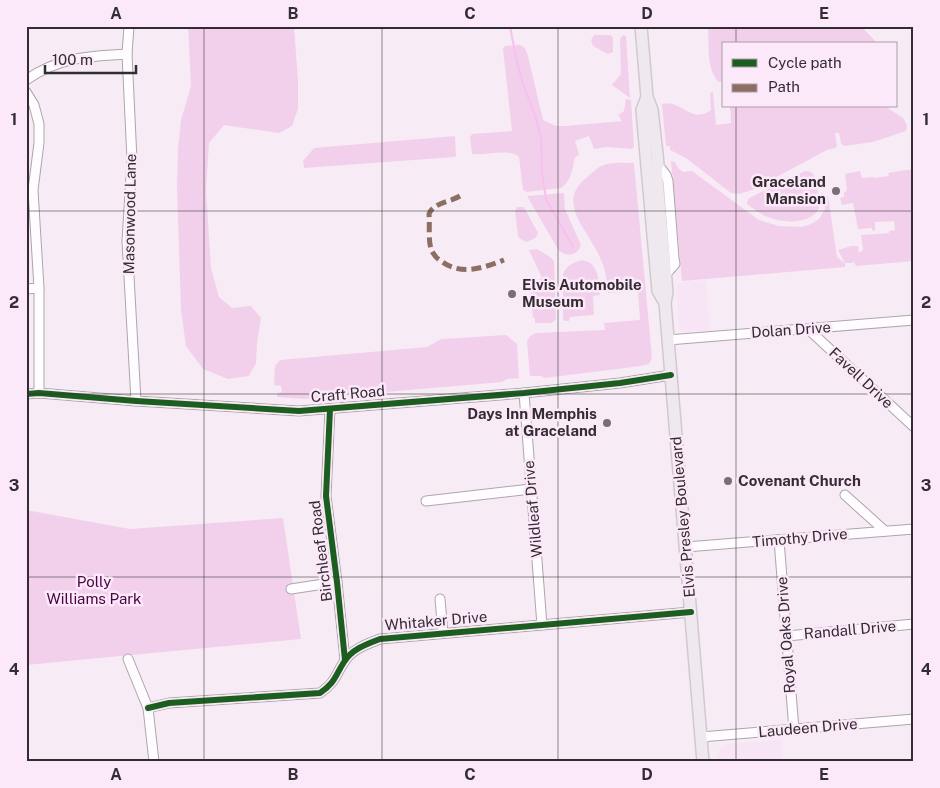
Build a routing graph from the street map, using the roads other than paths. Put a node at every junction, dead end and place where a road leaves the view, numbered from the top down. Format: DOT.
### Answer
graph roads {
  1 [pos="129,26"];
  2 [pos="641,26"];
  3 [pos="127,54"];
  4 [pos="26,80"];
  5 [pos="26,92"];
  6 [pos="647,96"];
  7 [pos="39,288"];
  8 [pos="26,289"];
  9 [pos="665,303"];
  10 [pos="914,320"];
  11 [pos="808,329"];
  12 [pos="668,340"];
  13 [pos="671,375"];
  14 [pos="524,392"];
  15 [pos="39,393"];
  16 [pos="26,394"];
  17 [pos="136,401"];
  18 [pos="330,409"];
  19 [pos="914,427"];
  20 [pos="531,489"];
  21 [pos="845,494"];
  22 [pos="426,501"];
  23 [pos="914,529"];
  24 [pos="885,531"];
  25 [pos="779,540"];
  26 [pos="686,547"];
  27 [pos="337,582"];
  28 [pos="291,590"];
  29 [pos="440,599"];
  30 [pos="691,612"];
  31 [pos="914,624"];
  32 [pos="542,625"];
  33 [pos="442,633"];
  34 [pos="786,636"];
  35 [pos="128,659"];
  36 [pos="345,660"];
  37 [pos="148,708"];
  38 [pos="914,719"];
  39 [pos="794,730"];
  40 [pos="701,737"];
  41 [pos="154,762"];
  42 [pos="703,762"];
  1 -- 3 [label="street, Masonwood Lane"];
  2 -- 6 [label="main road, Elvis Presley Boulevard"];
  3 -- 4 [label="street"];
  3 -- 17 [label="street, Masonwood Lane"];
  5 -- 7 [label="street"];
  6 -- 9 [label="main road, Elvis Presley Boulevard"];
  6 -- 9 [label="main road, Elvis Presley Boulevard"];
  7 -- 8 [label="street"];
  7 -- 15 [label="street"];
  9 -- 12 [label="main road, Elvis Presley Boulevard"];
  10 -- 11 [label="street, Dolan Drive"];
  11 -- 12 [label="street, Dolan Drive"];
  11 -- 19 [label="street, Favell Drive"];
  12 -- 13 [label="main road, Elvis Presley Boulevard"];
  13 -- 14 [label="street, Craft Road"];
  13 -- 26 [label="main road, Elvis Presley Boulevard"];
  14 -- 18 [label="street, Craft Road"];
  14 -- 20 [label="street, Wildleaf Drive"];
  15 -- 16 [label="street, Craft Road"];
  15 -- 17 [label="street, Craft Road"];
  17 -- 18 [label="street, Craft Road"];
  18 -- 27 [label="street, Birchleaf Road"];
  20 -- 22 [label="street"];
  20 -- 32 [label="street, Wildleaf Drive"];
  21 -- 24 [label="street"];
  23 -- 24 [label="street, Timothy Drive"];
  24 -- 25 [label="street, Timothy Drive"];
  25 -- 26 [label="street, Timothy Drive"];
  25 -- 34 [label="street, Royal Oaks Drive"];
  26 -- 30 [label="main road, Elvis Presley Boulevard"];
  27 -- 28 [label="street"];
  27 -- 36 [label="street, Birchleaf Road"];
  29 -- 33 [label="street"];
  30 -- 32 [label="street, Whitaker Drive"];
  30 -- 40 [label="main road, Elvis Presley Boulevard"];
  31 -- 34 [label="street, Randall Drive"];
  32 -- 33 [label="street, Whitaker Drive"];
  33 -- 36 [label="street, Whitaker Drive"];
  34 -- 39 [label="street, Royal Oaks Drive"];
  35 -- 37 [label="street"];
  36 -- 37 [label="street, Whitaker Drive"];
  37 -- 41 [label="street"];
  38 -- 39 [label="street, Laudeen Drive"];
  39 -- 40 [label="street, Laudeen Drive"];
  40 -- 42 [label="main road, Elvis Presley Boulevard"];
}
